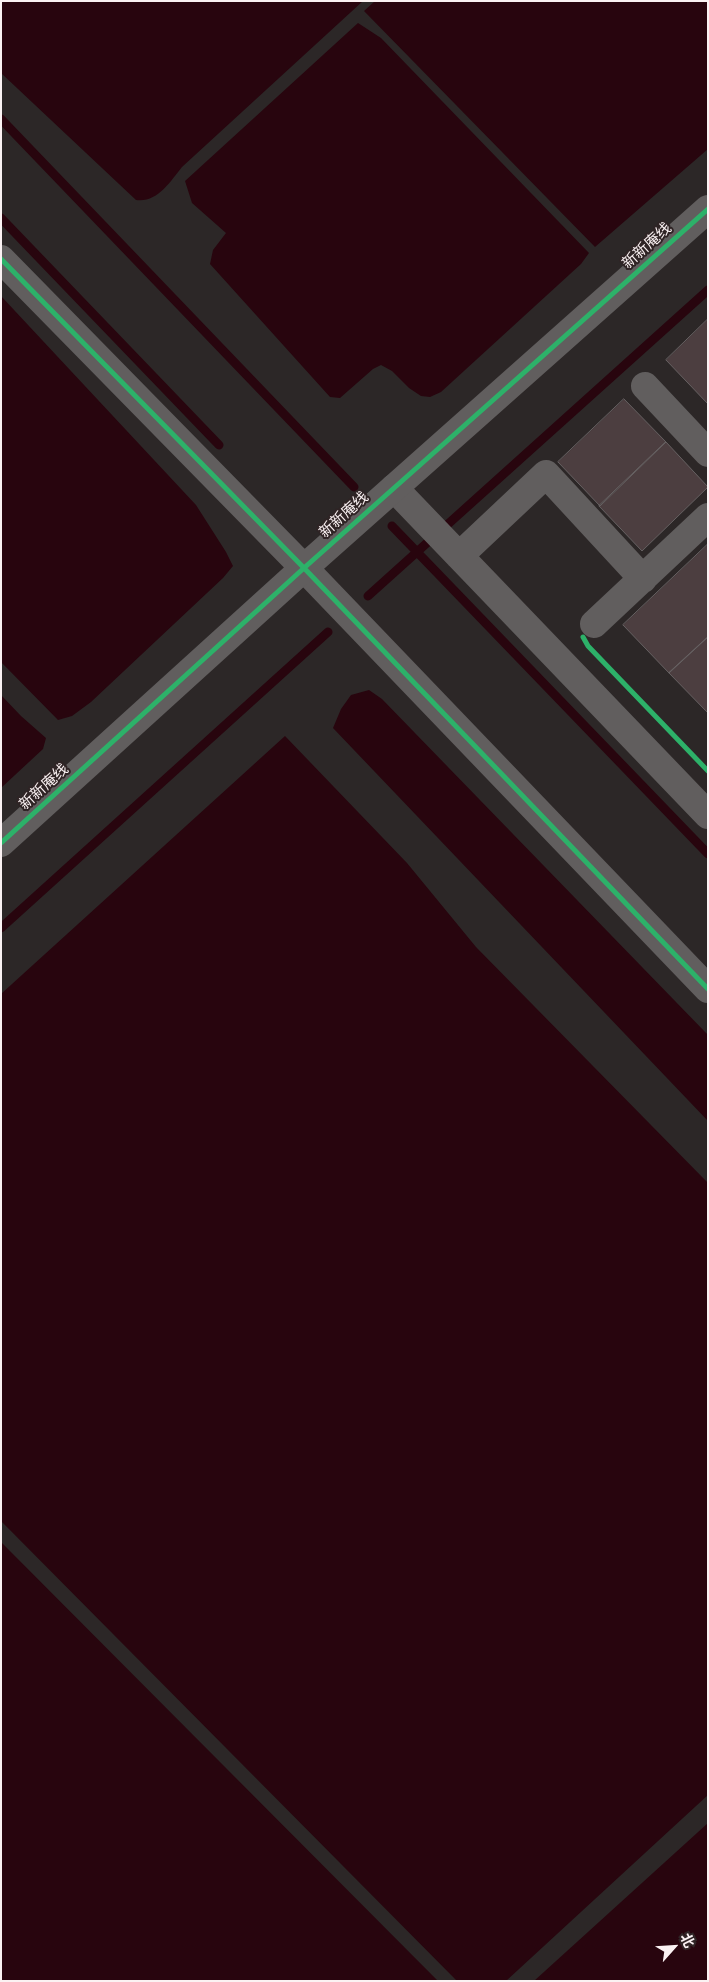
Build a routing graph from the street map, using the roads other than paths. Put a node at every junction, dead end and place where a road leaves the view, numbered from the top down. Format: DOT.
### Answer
graph roads {
  1 [pos="708,209"];
  2 [pos="1,259"];
  3 [pos="644,386"];
  4 [pos="708,453"];
  5 [pos="394,488"];
  6 [pos="708,517"];
  7 [pos="453,550"];
  8 [pos="304,568"];
  9 [pos="643,579"];
  10 [pos="594,624"];
  11 [pos="708,814"];
  12 [pos="1,844"];
  13 [pos="708,989"];
  1 -- 5 [label="street, 新新庵线"];
  2 -- 8 [label="street"];
  3 -- 4 [label="street"];
  5 -- 7 [label="street"];
  5 -- 8 [label="street, 新新庵线"];
  6 -- 9 [label="street"];
  7 -- 9 [label="street"];
  7 -- 11 [label="street"];
  8 -- 12 [label="street, 新新庵线"];
  8 -- 13 [label="street"];
  9 -- 10 [label="street"];
}
